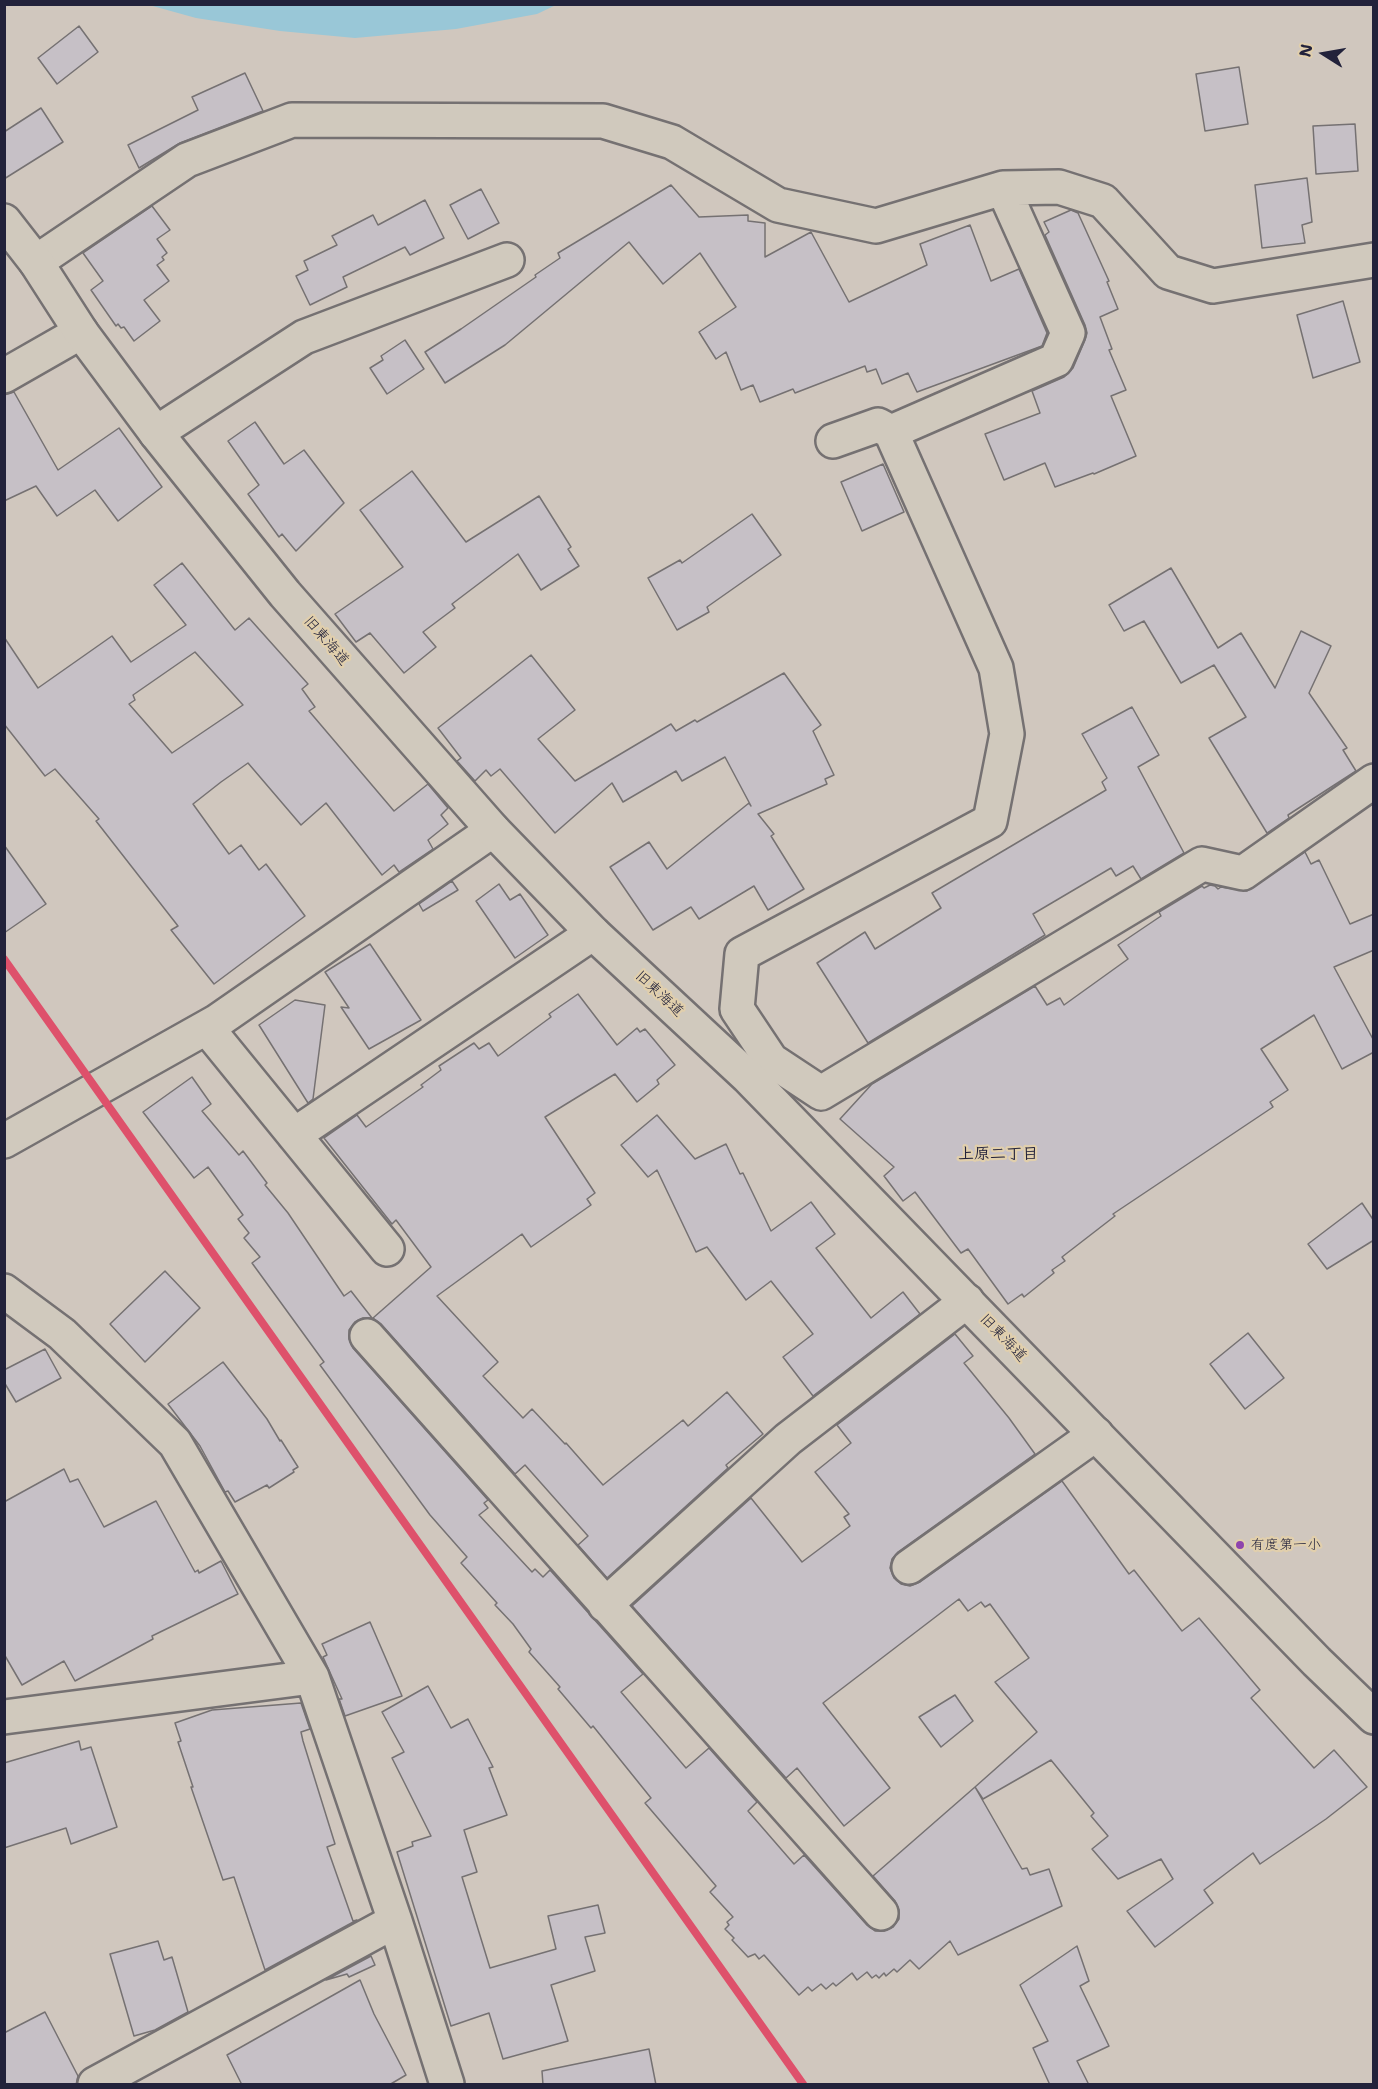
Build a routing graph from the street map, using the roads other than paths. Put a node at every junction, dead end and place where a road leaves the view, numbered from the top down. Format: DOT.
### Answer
graph roads {
  1 [pos="1004,188"];
  2 [pos="4,221"];
  3 [pos="507,260"];
  4 [pos="1374,260"];
  5 [pos="36,262"];
  6 [pos="81,332"];
  7 [pos="4,376"];
  8 [pos="891,432"];
  9 [pos="156,433"];
  10 [pos="833,441"];
  11 [pos="1374,781"];
  12 [pos="493,830"];
  13 [pos="592,933"];
  14 [pos="207,1028"];
  15 [pos="759,1068"];
  16 [pos="294,1135"];
  17 [pos="4,1141"];
  18 [pos="387,1249"];
  19 [pos="4,1291"];
  20 [pos="967,1301"];
  21 [pos="367,1336"];
  22 [pos="1096,1434"];
  23 [pos="909,1566"];
  24 [pos="604,1605"];
  25 [pos="312,1677"];
  26 [pos="1374,1716"];
  27 [pos="4,1717"];
  28 [pos="881,1913"];
  29 [pos="395,1921"];
  30 [pos="95,2085"];
  31 [pos="447,2085"];
  1 -- 4 [label="street"];
  1 -- 5 [label="street"];
  1 -- 8 [label="street"];
  2 -- 5 [label="street, 旧東海道"];
  3 -- 9 [label="street"];
  5 -- 6 [label="street, 旧東海道"];
  6 -- 7 [label="street"];
  6 -- 9 [label="street, 旧東海道"];
  8 -- 10 [label="street"];
  8 -- 15 [label="street"];
  9 -- 12 [label="street, 旧東海道"];
  11 -- 15 [label="street"];
  12 -- 13 [label="street, 旧東海道"];
  12 -- 14 [label="street"];
  13 -- 15 [label="street, 旧東海道"];
  13 -- 16 [label="street"];
  14 -- 16 [label="street"];
  14 -- 17 [label="street"];
  15 -- 20 [label="street, 旧東海道"];
  16 -- 18 [label="street"];
  19 -- 25 [label="street"];
  20 -- 22 [label="street, 旧東海道"];
  20 -- 24 [label="street"];
  21 -- 24 [label="street"];
  22 -- 23 [label="street"];
  22 -- 26 [label="street, 旧東海道"];
  24 -- 28 [label="street"];
  25 -- 27 [label="street"];
  25 -- 29 [label="street"];
  29 -- 30 [label="street"];
  29 -- 31 [label="street"];
}
